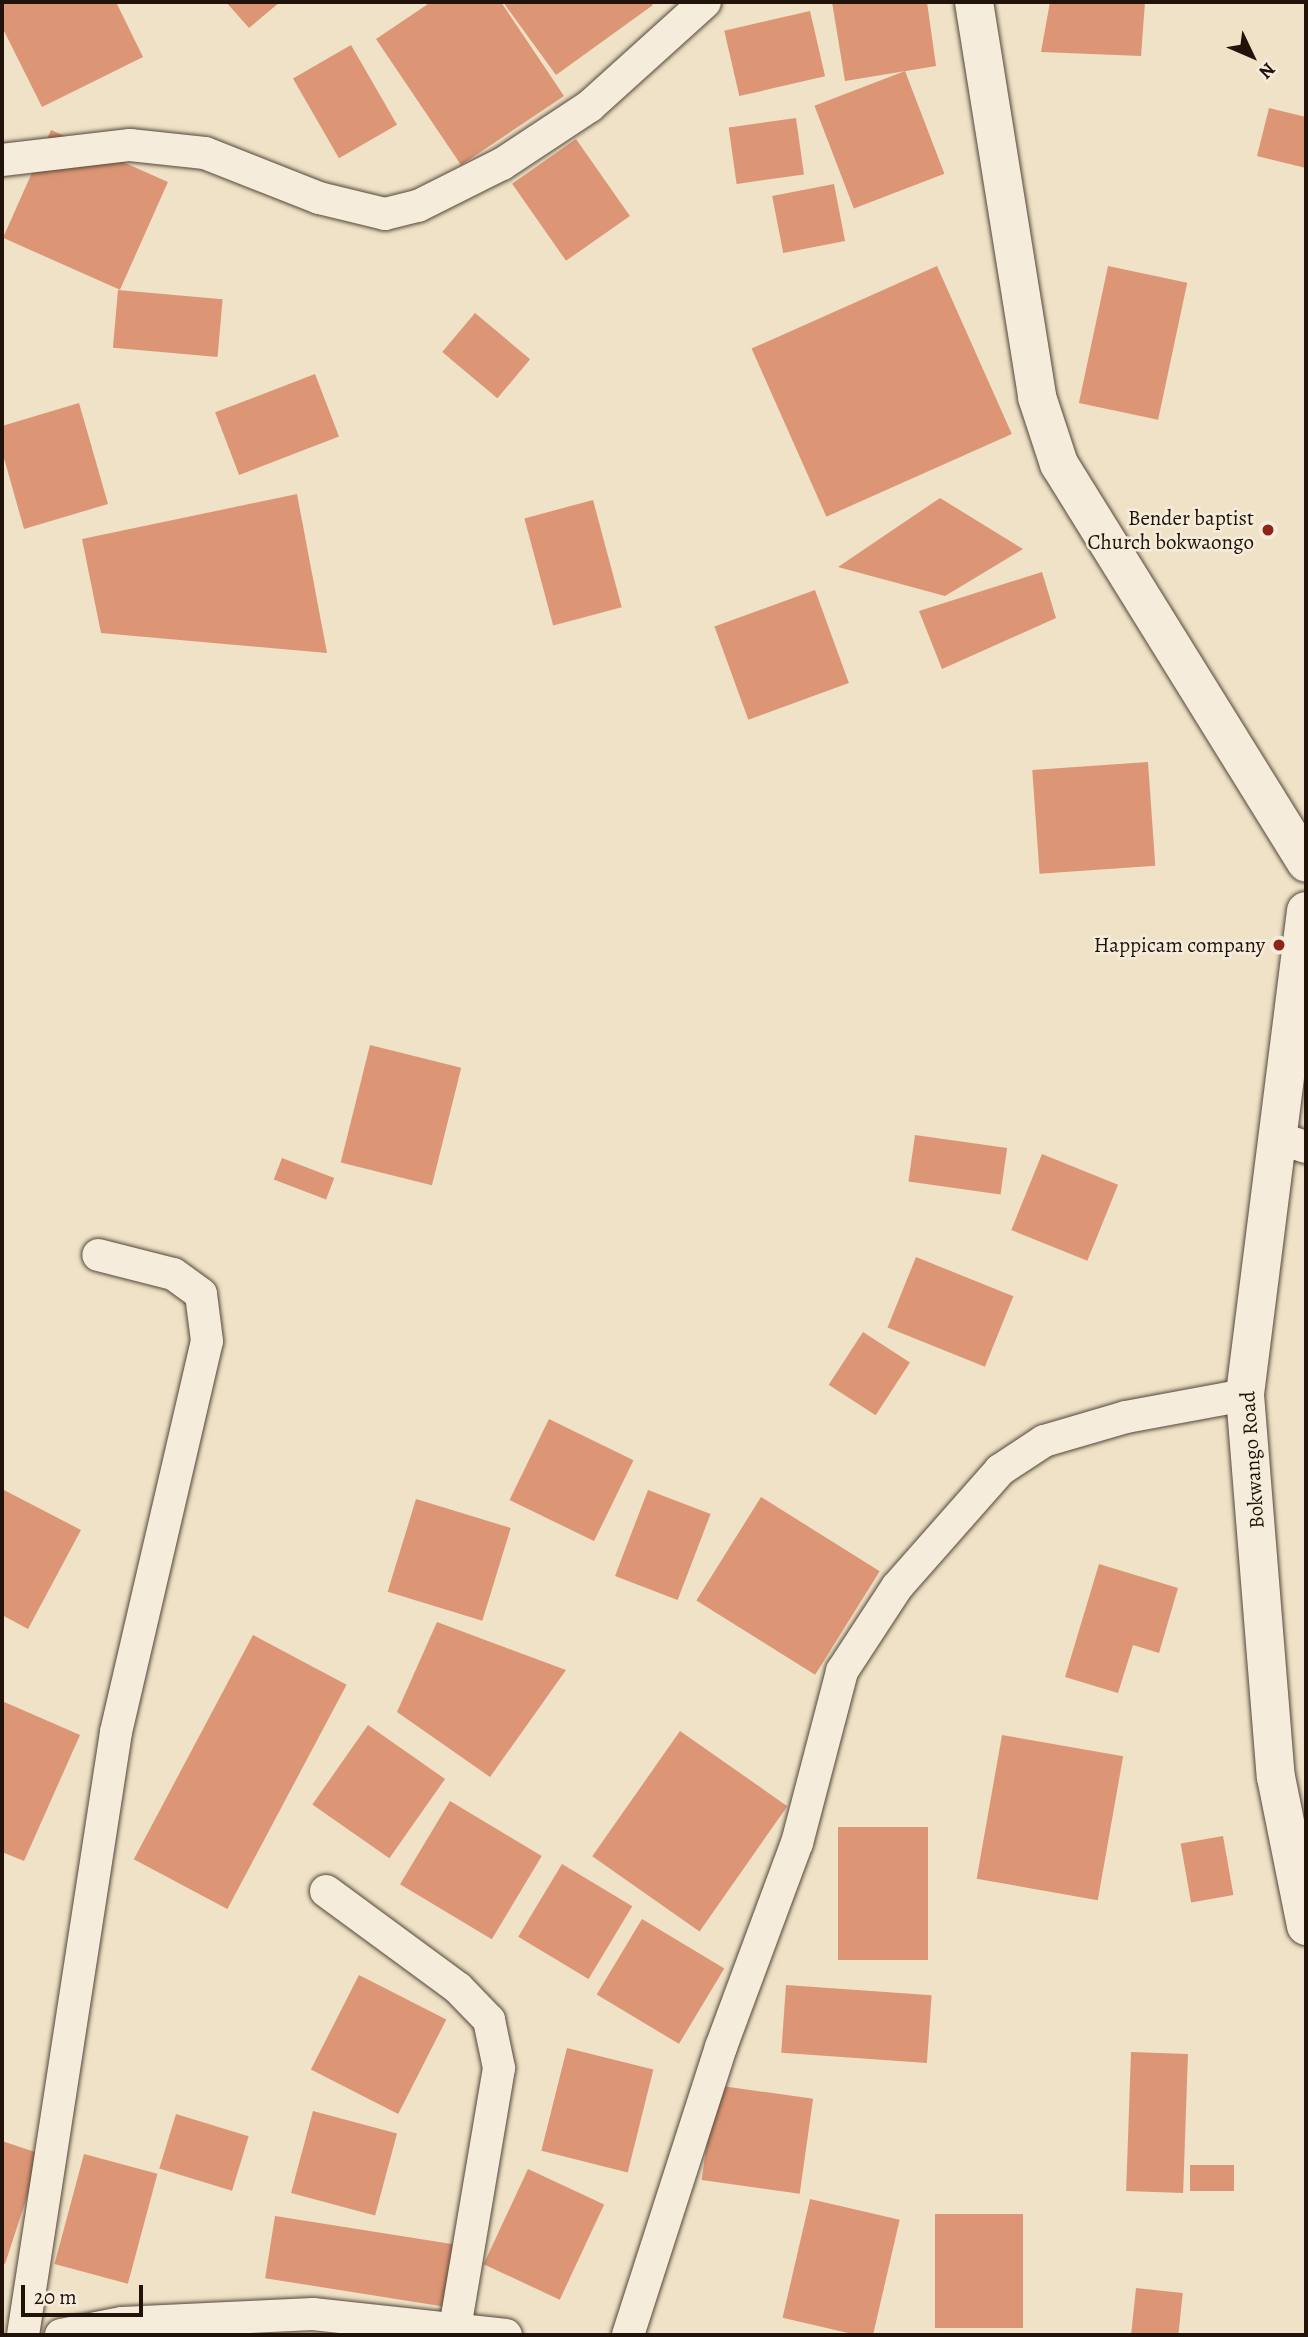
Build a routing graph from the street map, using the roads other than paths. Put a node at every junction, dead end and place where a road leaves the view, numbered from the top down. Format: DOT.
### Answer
graph roads {
  1 [pos="705,2"];
  2 [pos="974,2"];
  3 [pos="2,160"];
  4 [pos="1306,863"];
  5 [pos="1306,911"];
  6 [pos="1292,1143"];
  7 [pos="98,1255"];
  8 [pos="1245,1395"];
  9 [pos="326,1891"];
  10 [pos="1306,1926"];
  11 [pos="455,2329"];
  12 [pos="23,2335"];
  13 [pos="61,2335"];
  14 [pos="506,2335"];
  15 [pos="628,2335"];
  1 -- 3 [label="street"];
  2 -- 4 [label="street"];
  5 -- 6 [label="street, Bokwango Road"];
  6 -- 8 [label="street, Bokwango Road"];
  7 -- 12 [label="street"];
  8 -- 10 [label="street, Bokwango Road"];
  8 -- 15 [label="street"];
  9 -- 11 [label="street"];
  11 -- 13 [label="street"];
  11 -- 14 [label="street"];
}
